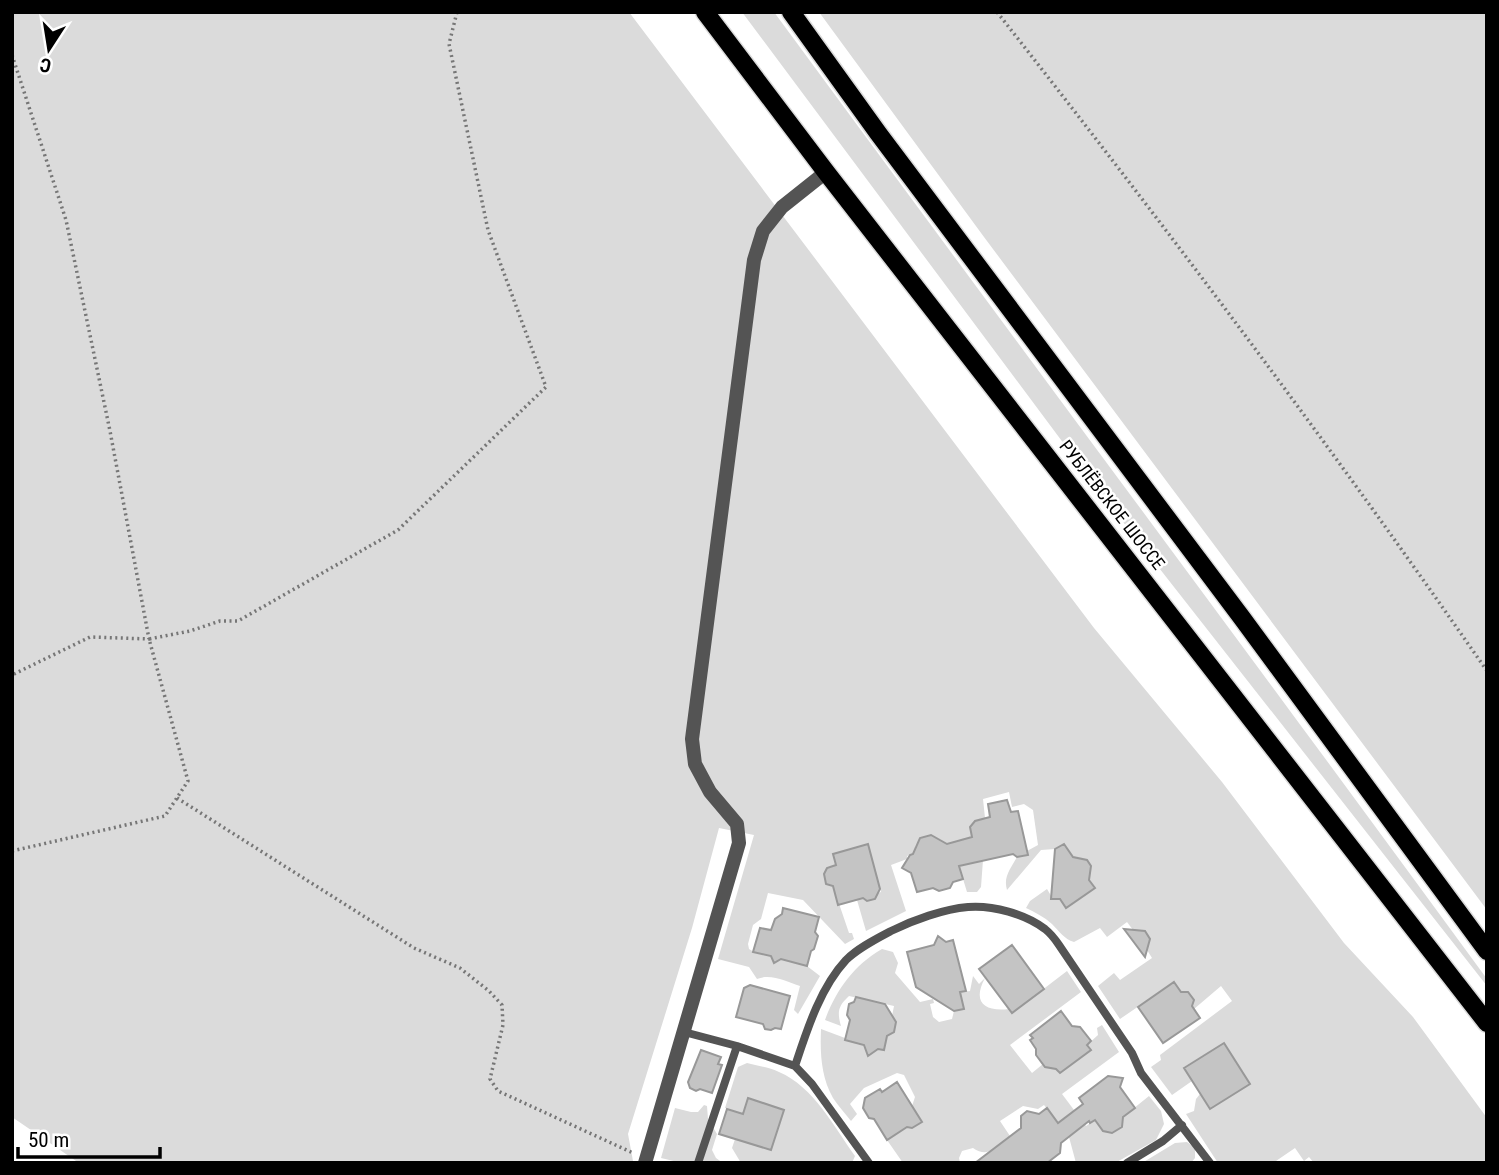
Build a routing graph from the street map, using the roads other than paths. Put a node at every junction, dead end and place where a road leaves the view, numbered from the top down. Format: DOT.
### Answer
graph roads {
  1 [pos="705,12"];
  2 [pos="791,12"];
  3 [pos="826,172"];
  4 [pos="1487,951"];
  5 [pos="1487,1023"];
  6 [pos="684,1032"];
  7 [pos="737,1046"];
  8 [pos="795,1066"];
  9 [pos="1182,1125"];
  10 [pos="646,1161"];
  11 [pos="698,1163"];
  12 [pos="869,1163"];
  13 [pos="1127,1163"];
  14 [pos="1210,1163"];
  1 -- 3 [label="main road, РУБЛЁВСКОЕ ШОССЕ"];
  2 -- 4 [label="main road, РУБЛЁВСКОЕ ШОССЕ"];
  3 -- 5 [label="main road, РУБЛЁВСКОЕ ШОССЕ"];
  3 -- 6 [label="street"];
  6 -- 7 [label="lane"];
  6 -- 10 [label="street"];
  7 -- 8 [label="lane"];
  7 -- 11 [label="lane"];
  8 -- 9 [label="lane"];
  8 -- 12 [label="lane"];
  9 -- 13 [label="lane"];
  9 -- 14 [label="lane"];
}
